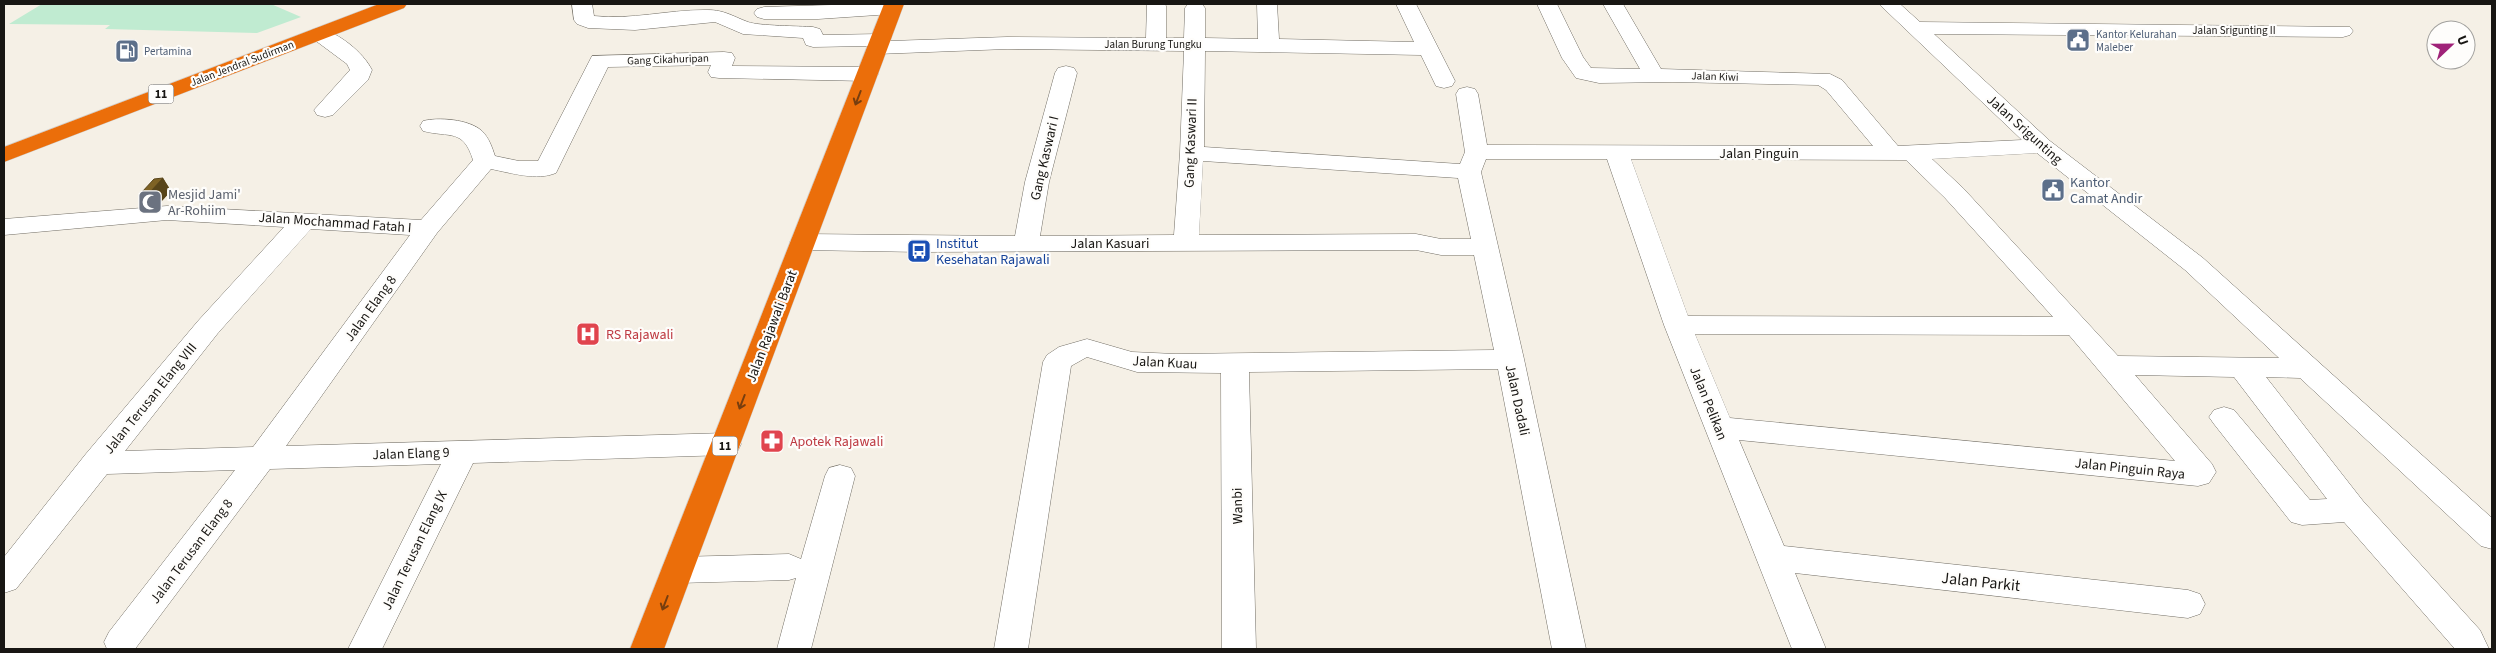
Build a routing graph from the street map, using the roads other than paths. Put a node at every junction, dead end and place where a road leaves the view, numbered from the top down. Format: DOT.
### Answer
graph roads {
  1 [pos="370,4"];
  2 [pos="397,4"];
  3 [pos="582,4"];
  4 [pos="1267,4"];
  5 [pos="1406,4"];
  6 [pos="1547,4"];
  7 [pos="1613,4"];
  8 [pos="1890,4"];
  9 [pos="893,6"];
  10 [pos="1156,6"];
  11 [pos="1195,8"];
  12 [pos="752,13"];
  13 [pos="1915,28"];
  14 [pos="312,31"];
  15 [pos="2343,31"];
  16 [pos="878,44"];
  17 [pos="1156,44"];
  18 [pos="1196,44"];
  19 [pos="1270,45"];
  20 [pos="1429,49"];
  21 [pos="1066,73"];
  22 [pos="867,74"];
  23 [pos="1654,75"];
  24 [pos="187,78"];
  25 [pos="1444,81"];
  26 [pos="1467,94"];
  27 [pos="325,110"];
  28 [pos="431,126"];
  29 [pos="4,142"];
  30 [pos="2042,146"];
  31 [pos="1192,153"];
  32 [pos="1902,153"];
  33 [pos="1617,154"];
  34 [pos="4,155"];
  35 [pos="485,161"];
  36 [pos="1473,162"];
  37 [pos="149,190"];
  38 [pos="124,216"];
  39 [pos="304,221"];
  40 [pos="4,227"];
  41 [pos="428,228"];
  42 [pos="803,242"];
  43 [pos="1483,242"];
  44 [pos="1186,243"];
  45 [pos="1026,244"];
  46 [pos="1678,325"];
  47 [pos="2077,326"];
  48 [pos="1510,359"];
  49 [pos="1235,363"];
  50 [pos="2109,365"];
  51 [pos="2243,368"];
  52 [pos="2306,368"];
  53 [pos="2224,417"];
  54 [pos="1719,426"];
  55 [pos="726,444"];
  56 [pos="463,451"];
  57 [pos="262,459"];
  58 [pos="96,464"];
  59 [pos="840,476"];
  60 [pos="2352,509"];
  61 [pos="2492,537"];
  62 [pos="1773,558"];
  63 [pos="790,568"];
  64 [pos="678,570"];
  65 [pos="4,580"];
  66 [pos="2188,604"];
  67 [pos="121,642"];
  68 [pos="365,649"];
  69 [pos="647,649"];
  70 [pos="794,649"];
  71 [pos="1011,649"];
  72 [pos="1239,649"];
  73 [pos="1569,649"];
  74 [pos="1809,649"];
  75 [pos="2472,649"];
  1 -- 14 [label="highway, Jalan Jendral Sudirman / 11"];
  2 -- 14 [label="highway, Jalan Jendral Sudirman / 11"];
  3 -- 16 [label="street, Jalan Burung Tungku"];
  4 -- 19 [label="street"];
  5 -- 20 [label="street"];
  6 -- 23 [label="street, Jalan Kiwi"];
  7 -- 23 [label="street"];
  8 -- 13 [label="street, Jalan Srigunting"];
  9 -- 12 [label="street"];
  9 -- 16 [label="highway, Jalan Rajawali Barat / 11"];
  10 -- 17 [label="street"];
  11 -- 18 [label="street, Gang Kaswari II"];
  13 -- 15 [label="street, Jalan Srigunting II"];
  13 -- 30 [label="street, Jalan Srigunting"];
  14 -- 24 [label="highway, Jalan Jendral Sudirman / 11"];
  14 -- 27 [label="street"];
  16 -- 17 [label="street, Jalan Burung Tungku"];
  16 -- 22 [label="highway, Jalan Rajawali Barat / 11"];
  17 -- 18 [label="street, Jalan Burung Tungku"];
  18 -- 19 [label="street, Jalan Burung Tungku"];
  18 -- 31 [label="street, Gang Kaswari II"];
  19 -- 20 [label="street, Jalan Burung Tungku"];
  20 -- 25 [label="street"];
  21 -- 45 [label="street, Gang Kaswari I"];
  22 -- 35 [label="street, Gang Cikahuripan"];
  22 -- 42 [label="highway, Jalan Rajawali Barat / 11, one-way"];
  23 -- 32 [label="street, Jalan Kiwi"];
  24 -- 29 [label="highway, Jalan Jendral Sudirman / 11"];
  24 -- 34 [label="highway, Jalan Jendral Sudirman / 11"];
  26 -- 36 [label="street, Jalan Dadali"];
  28 -- 35 [label="street"];
  30 -- 32 [label="street, Jalan Pinguin"];
  30 -- 52 [label="street, Jalan Srigunting"];
  31 -- 36 [label="street, Jalan Pinguin"];
  31 -- 44 [label="street, Gang Kaswari II"];
  32 -- 33 [label="street, Jalan Pinguin"];
  32 -- 47 [label="street, Jalan Pinguin Raya"];
  33 -- 36 [label="street, Jalan Pinguin"];
  33 -- 46 [label="street, Jalan Pelikan"];
  35 -- 41 [label="street, Jalan Elang 8"];
  36 -- 43 [label="street, Jalan Dadali"];
  37 -- 38 [label="street"];
  38 -- 39 [label="street, Jalan Mochammad Fatah I"];
  38 -- 40 [label="street, Jalan Mochammad Fatah I"];
  39 -- 41 [label="street, Jalan Mochammad Fatah I"];
  39 -- 58 [label="street, Jalan Terusan Elang VIII"];
  41 -- 57 [label="street, Jalan Elang 8"];
  42 -- 45 [label="street, Jalan Kasuari"];
  42 -- 55 [label="highway, Jalan Rajawali Barat / 11, one-way"];
  43 -- 44 [label="street, Jalan Kasuari"];
  43 -- 48 [label="street, Jalan Dadali"];
  44 -- 45 [label="street, Jalan Kasuari"];
  46 -- 47 [label="street"];
  46 -- 54 [label="street, Jalan Pelikan"];
  47 -- 50 [label="street, Jalan Pinguin Raya"];
  48 -- 49 [label="street, Jalan Kuau"];
  48 -- 73 [label="street, Jalan Dadali"];
  49 -- 71 [label="street, Jalan Kuau"];
  49 -- 72 [label="street, Wanbi"];
  50 -- 51 [label="street"];
  50 -- 54 [label="street, Jalan Pinguin Raya"];
  51 -- 52 [label="street"];
  51 -- 60 [label="street"];
  52 -- 61 [label="street, Jalan Srigunting"];
  53 -- 60 [label="street"];
  54 -- 62 [label="street, Jalan Pelikan"];
  55 -- 56 [label="street, Jalan Elang 9"];
  55 -- 64 [label="highway, Jalan Rajawali Barat / 11"];
  56 -- 57 [label="street, Jalan Elang 9"];
  56 -- 68 [label="street, Jalan Terusan Elang IX"];
  57 -- 58 [label="street, Jalan Elang 9"];
  57 -- 67 [label="street, Jalan Terusan Elang 8"];
  58 -- 65 [label="street, Jalan Terusan Elang VIII"];
  59 -- 70 [label="street"];
  60 -- 75 [label="street"];
  62 -- 66 [label="street, Jalan Parkit"];
  62 -- 74 [label="street, Jalan Pelikan"];
  63 -- 64 [label="street"];
  64 -- 69 [label="highway, Jalan Rajawali Barat / 11, one-way"];
}
